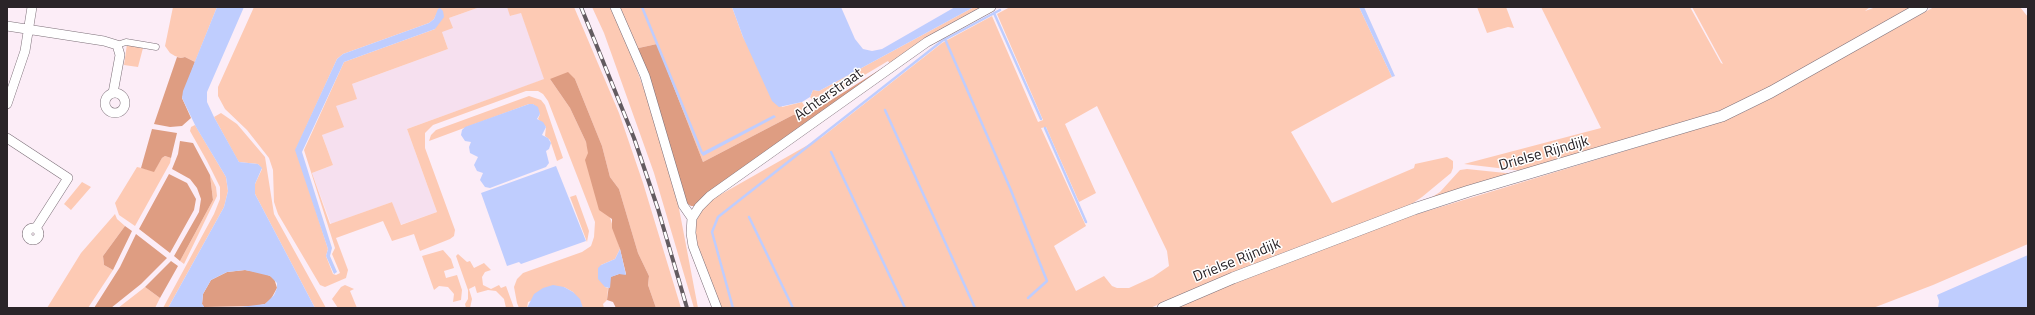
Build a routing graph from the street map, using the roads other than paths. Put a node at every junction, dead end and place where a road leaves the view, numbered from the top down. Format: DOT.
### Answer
graph roads {
  1 [pos="32,7"];
  2 [pos="615,7"];
  3 [pos="991,7"];
  4 [pos="1922,7"];
  5 [pos="7,26"];
  6 [pos="29,29"];
  7 [pos="117,45"];
  8 [pos="156,47"];
  9 [pos="114,93"];
  10 [pos="7,104"];
  11 [pos="7,138"];
  12 [pos="692,218"];
  13 [pos="36,228"];
  14 [pos="717,308"];
  15 [pos="1163,308"];
  1 -- 6 [label="street"];
  2 -- 12 [label="street"];
  3 -- 12 [label="street, Achterstraat"];
  4 -- 15 [label="street, Drielse Rijndijk"];
  5 -- 6 [label="street"];
  6 -- 7 [label="street"];
  6 -- 10 [label="street"];
  7 -- 8 [label="street"];
  7 -- 9 [label="street"];
  11 -- 13 [label="street"];
  12 -- 14 [label="street"];
}
